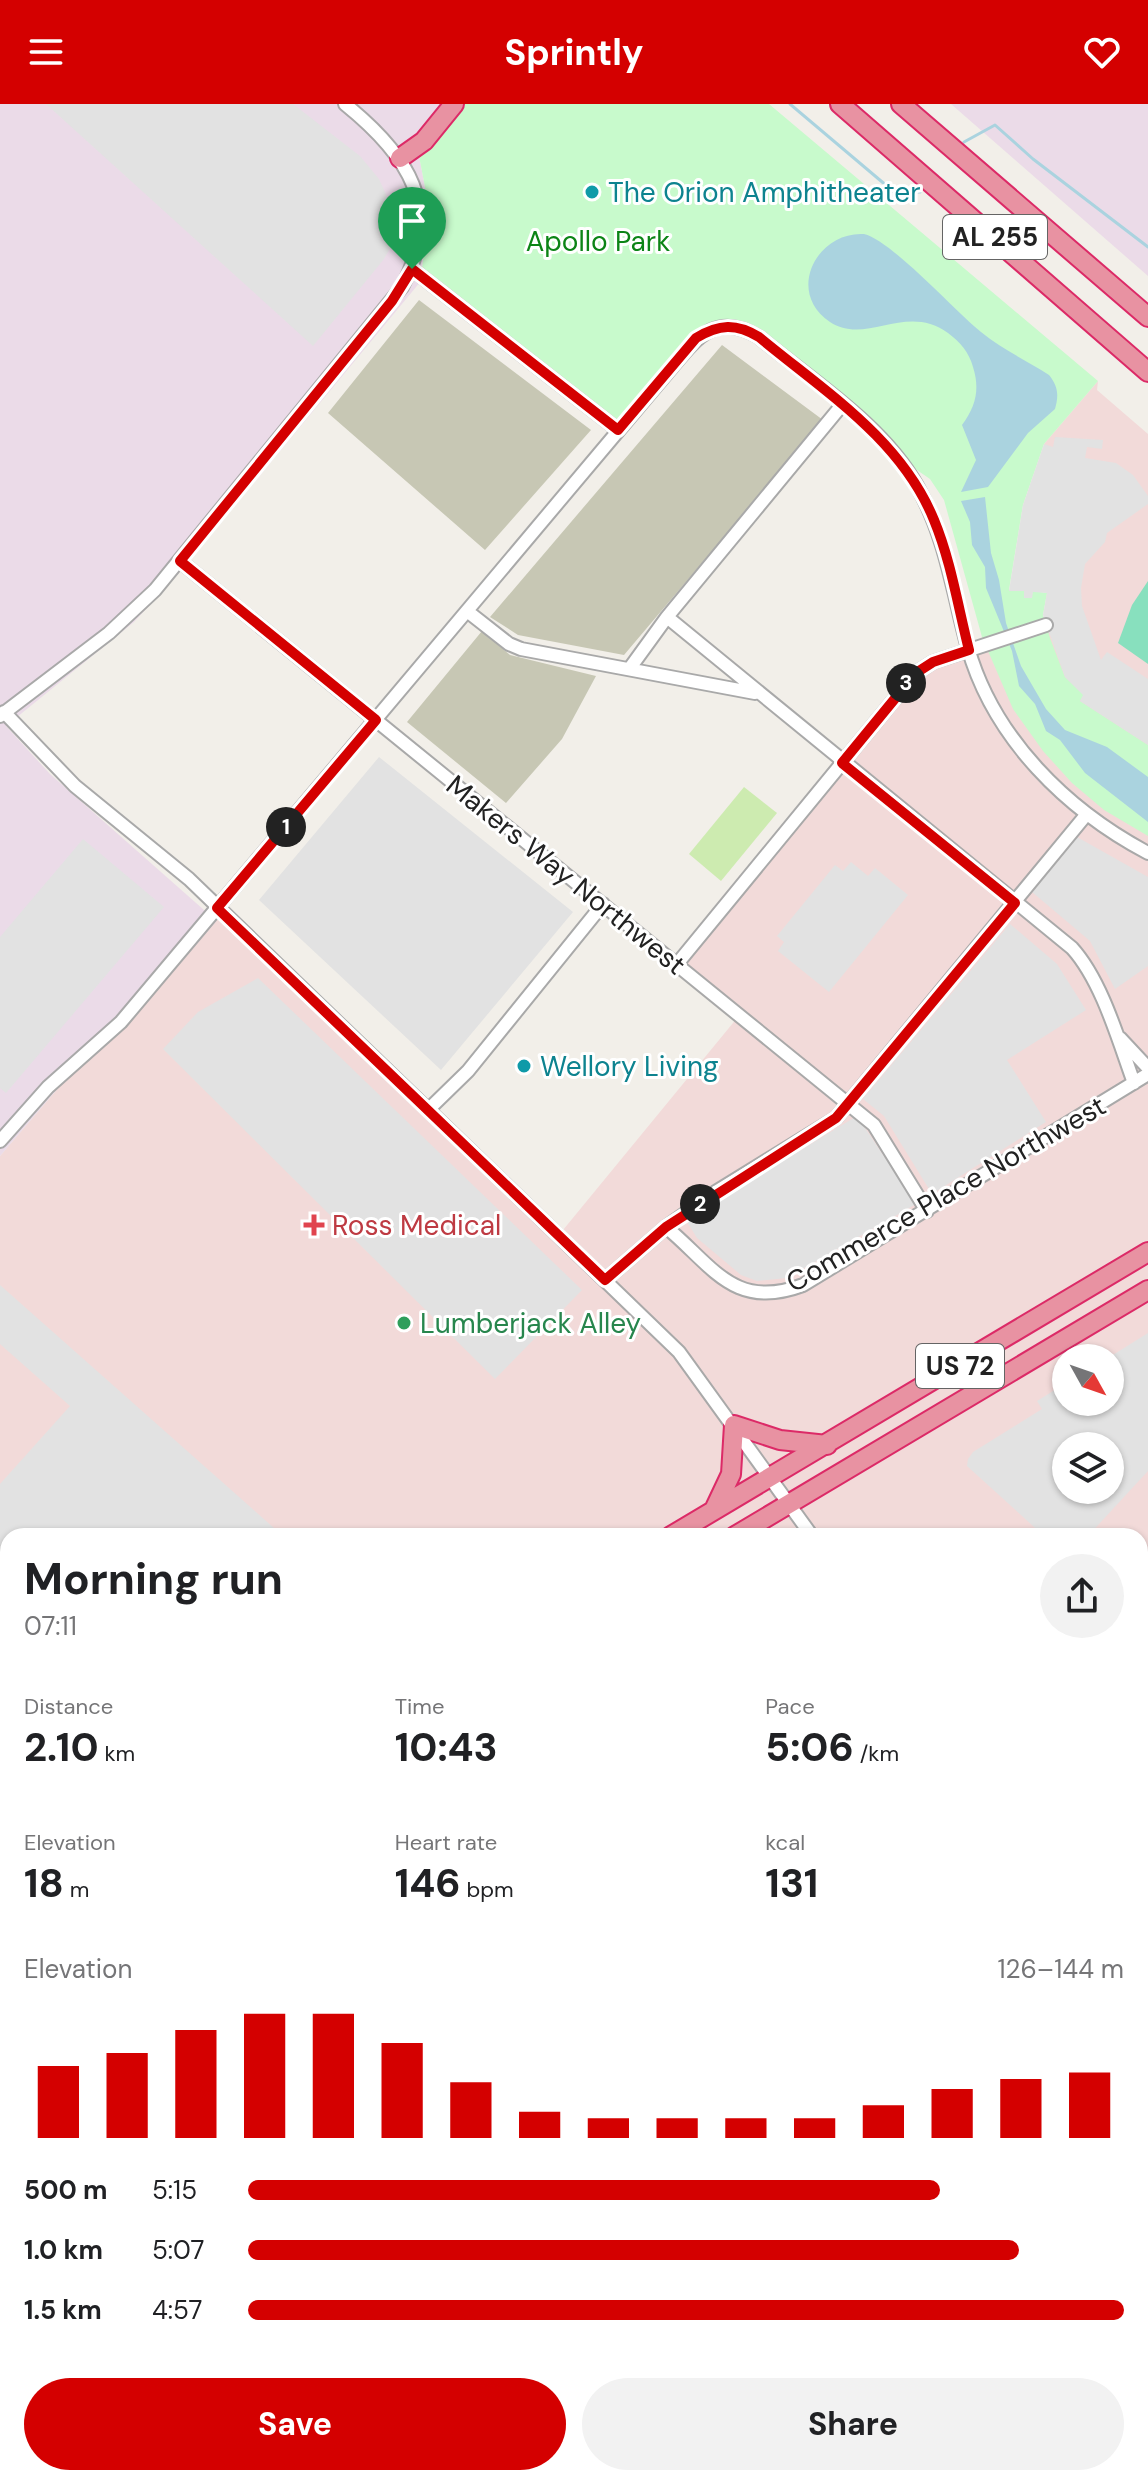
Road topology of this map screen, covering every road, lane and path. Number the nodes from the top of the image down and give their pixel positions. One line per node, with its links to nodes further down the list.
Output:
1 (345, 104): 5 (street)
2 (454, 104): 5 (highway)
3 (840, 104): 8 (highway, AL 255)
4 (901, 104): 7 (highway, AL 255)
5 (400, 158): 6 (street)
6 (412, 269): 10 (street); 11 (street)
7 (1148, 317)
8 (1148, 372)
9 (842, 405): 10 (street); 13 (street); 15 (street)
10 (618, 430): 12 (street)
11 (180, 561): 18 (street); 19 (street, Makers Way Northwest)
12 (467, 611): 16 (street); 19 (street)
13 (667, 617): 16 (street); 17 (street)
14 (1046, 625): 15 (street)
15 (969, 650): 20 (street); 21 (street)
16 (630, 668): 17 (street)
17 (758, 694): 20 (street)
18 (2, 714): 25 (street)
19 (376, 720): 24 (street, Makers Way Northwest); 25 (street)
20 (842, 763): 23 (street); 26 (street)
21 (1086, 815): 22 (street); 23 (street)
22 (1148, 853)
23 (1015, 903): 27 (street); 30 (street)
24 (603, 904): 26 (street, Makers Way Northwest); 31 (street)
25 (217, 908): 31 (street); 32 (street)
26 (677, 964): 30 (street, Makers Way Northwest)
27 (1118, 1035): 28 (street); 29 (street)
28 (1147, 1074): 29 (street, Commerce Place Northwest)
29 (1134, 1083): 33 (street, Commerce Place Northwest)
30 (849, 1105): 33 (street, Makers Way Northwest); 34 (street)
31 (429, 1109): 36 (street)
32 (0, 1141)
33 (927, 1211): 34 (street, Commerce Place Northwest)
34 (666, 1227): 36 (street)
35 (1148, 1252): 39 (highway, US 72)
36 (605, 1280): 38 (street)
37 (1148, 1290): 41 (highway, US 72)
38 (734, 1425): 39 (highway); 40 (street); 42 (highway)
39 (827, 1445): 40 (highway, US 72)
40 (771, 1478): 41 (street); 42 (highway, US 72)
41 (789, 1505): 44 (highway, US 72); 45 (street)
42 (713, 1512): 43 (highway, US 72)
43 (685, 1528)
44 (749, 1528)
45 (806, 1528)

